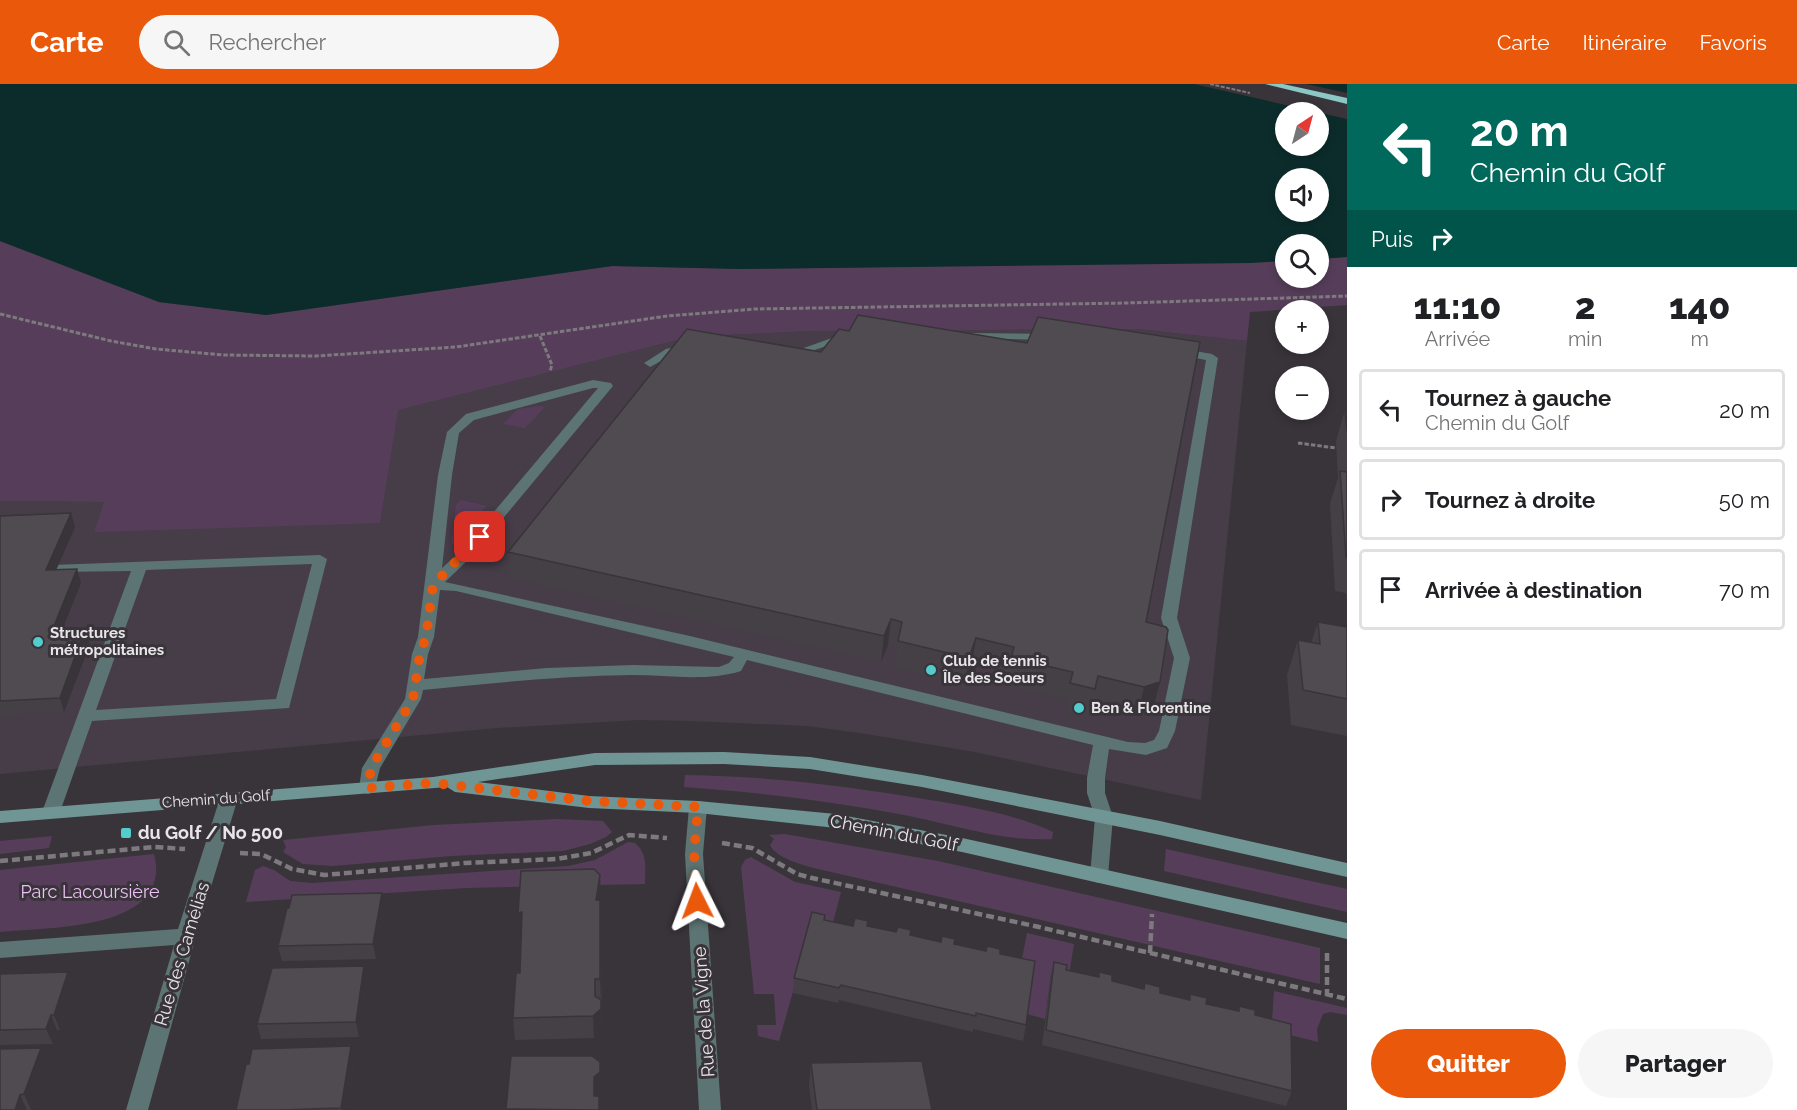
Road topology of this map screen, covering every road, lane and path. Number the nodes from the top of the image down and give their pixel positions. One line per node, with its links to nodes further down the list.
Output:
1 (1270, 84): 2 (highway)
2 (1347, 101)
3 (1347, 296): 6 (path)
4 (0, 314): 6 (path)
5 (857, 335): 11 (street)
6 (540, 336): 13 (path)
7 (957, 336): 8 (street)
8 (1065, 338)
9 (704, 348): 12 (street)
10 (1163, 349): 22 (street)
11 (775, 356)
12 (650, 363)
13 (538, 398): 18 (street); 18 (street)
14 (1298, 443): 15 (path)
15 (1336, 448)
16 (140, 566): 17 (street); 21 (street); 21 (street)
17 (57, 568)
18 (433, 585): 19 (street); 20 (street)
19 (743, 654): 20 (street); 22 (street)
20 (416, 685): 24 (street)
21 (86, 716): 27 (street)
22 (1102, 742): 29 (street)
23 (433, 783): 24 (street, Chemin du Golf); 26 (street, Chemin du Golf); 29 (street, Chemin du Golf)
24 (368, 788): 25 (street, Chemin du Golf)
25 (229, 798): 27 (street, Chemin du Golf); 39 (street, Rue des Camélias)
26 (698, 807): 36 (street, Chemin du Golf); 46 (street, Rue de la Vigne)
27 (51, 812): 28 (street, Chemin du Golf)
28 (0, 817)
29 (1104, 817): 35 (street, Chemin du Golf); 36 (street)
30 (638, 836): 33 (path)
31 (154, 847): 34 (path)
32 (752, 848): 42 (path)
33 (261, 854)
34 (0, 861)
35 (1347, 870)
36 (1099, 876): 38 (street, Chemin du Golf)
37 (1153, 907): 42 (path)
38 (1347, 931)
39 (186, 936): 40 (street); 45 (street, Rue des Camélias)
40 (0, 950)
41 (1327, 952): 43 (path)
42 (1150, 953): 43 (path)
43 (1327, 995): 44 (path)
44 (1347, 999)
45 (137, 1110)
46 (710, 1110)

